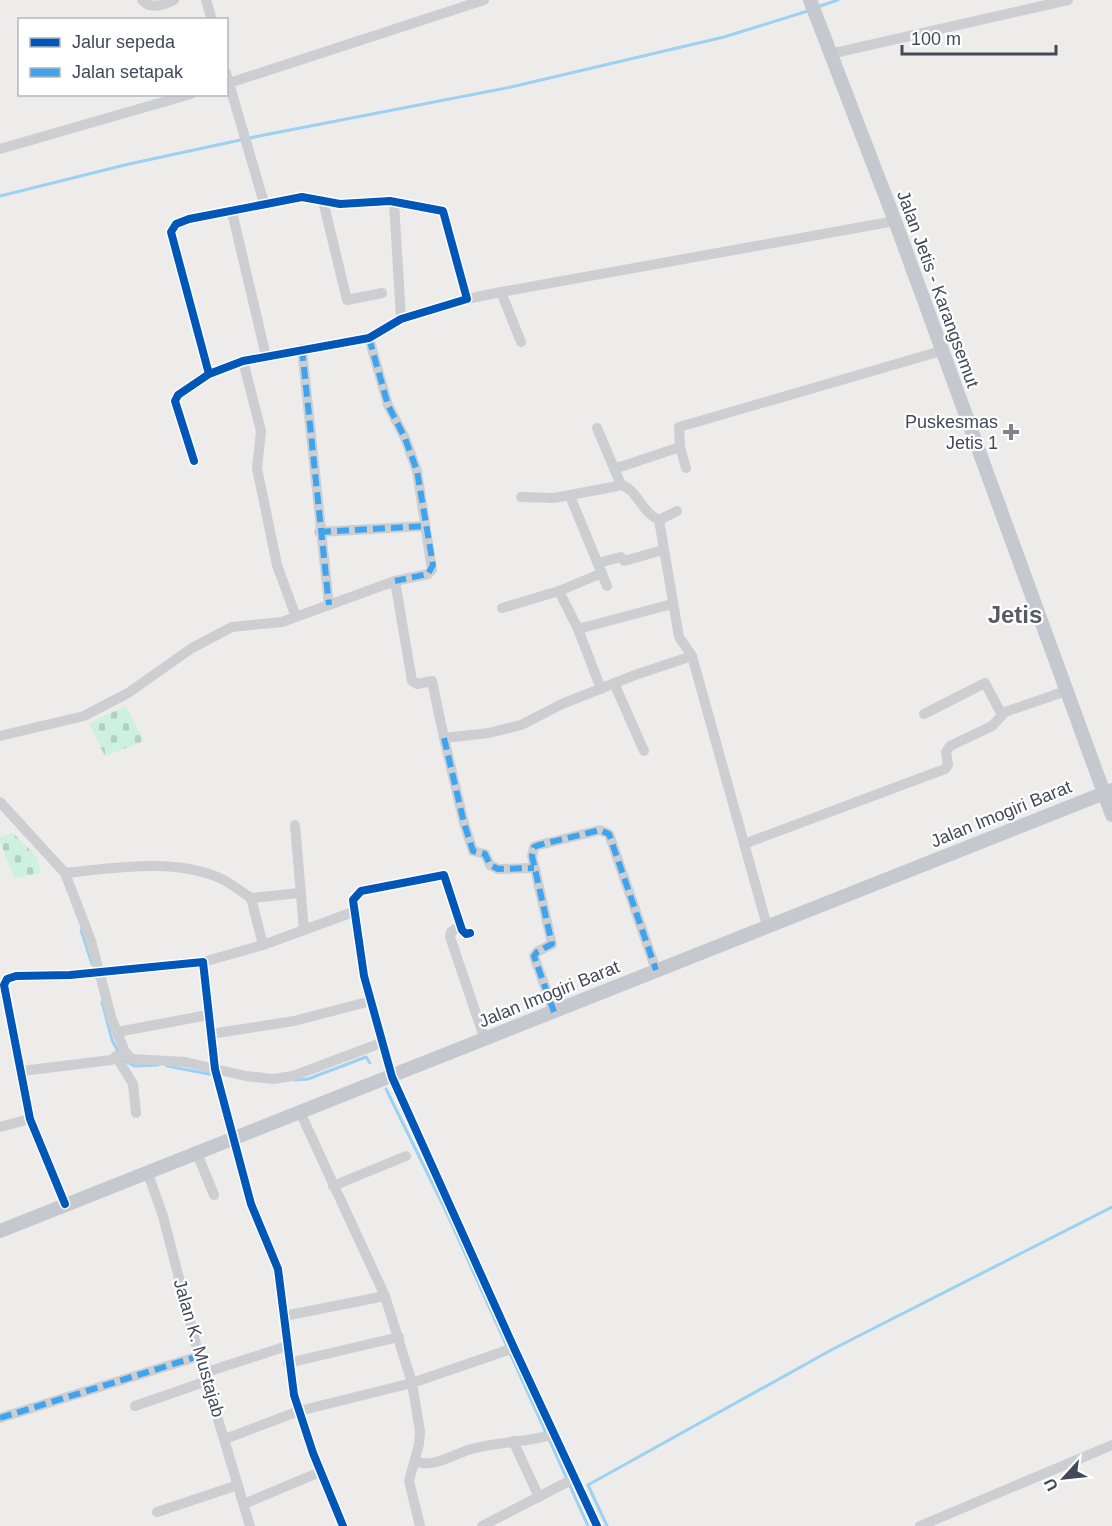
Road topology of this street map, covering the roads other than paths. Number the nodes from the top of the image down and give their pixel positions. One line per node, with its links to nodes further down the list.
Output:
1 (142, 0): 2 (street)
2 (174, 0)
3 (206, 0): 7 (street)
4 (484, 0): 9 (street)
5 (1068, 0): 8 (street)
6 (812, 6): 8 (main road, Jalan Jetis - Karangsemut)
7 (211, 18)
8 (830, 54): 16 (main road, Jalan Jetis - Karangsemut)
9 (228, 80): 14 (street)
10 (184, 96): 11 (street)
11 (0, 149)
12 (323, 201): 13 (street); 14 (street); 18 (street)
13 (394, 202): 19 (street); 20 (street)
14 (264, 203): 15 (street)
15 (232, 212): 25 (street); 27 (street)
16 (895, 221): 17 (street); 24 (main road, Jalan Jetis - Karangsemut)
17 (501, 292): 19 (street); 22 (street)
18 (382, 293)
19 (467, 299): 20 (street)
20 (401, 319): 21 (street)
21 (369, 338): 23 (street); 38 (street)
22 (521, 342)
23 (302, 349): 25 (street); 39 (street)
24 (941, 351): 29 (street); 53 (main road, Jalan Jetis - Karangsemut)
25 (266, 356): 26 (street)
26 (243, 361): 27 (street); 48 (street)
27 (209, 374): 30 (street)
28 (597, 428): 32 (street)
29 (680, 447): 31 (street); 32 (street)
30 (194, 461)
31 (686, 468)
32 (614, 470): 33 (street)
33 (620, 484): 34 (street); 37 (street)
34 (570, 496): 35 (street); 41 (street)
35 (521, 498)
36 (677, 511): 37 (street)
37 (659, 520): 40 (street)
38 (425, 526): 39 (street); 42 (street)
39 (319, 532): 46 (street)
40 (663, 550): 41 (street); 45 (street)
41 (600, 568): 43 (street); 44 (street)
42 (396, 581): 46 (street); 57 (street)
43 (607, 586)
44 (559, 591): 47 (street); 49 (street)
45 (672, 604): 49 (street); 50 (street)
46 (329, 605): 48 (street)
47 (502, 608)
48 (296, 617): 56 (street)
49 (578, 629): 52 (street)
50 (692, 656): 51 (street); 63 (street)
51 (614, 683): 52 (street); 58 (street)
52 (601, 688): 57 (street)
53 (1066, 691): 55 (street); 59 (main road, Jalan Jetis - Karangsemut)
54 (924, 714): 55 (street)
55 (1002, 715): 63 (street)
56 (0, 736)
57 (444, 738): 64 (street)
58 (644, 751)
59 (1108, 792): 61 (main road, Jalan Jetis - Karangsemut); 70 (main road, Jalan Imogiri Barat)
60 (0, 802): 65 (street)
61 (1112, 815)
62 (295, 825): 66 (street)
63 (744, 844): 70 (street)
64 (534, 868): 75 (street); 78 (street)
65 (64, 873): 67 (street); 76 (street)
66 (299, 893): 67 (street); 71 (street)
67 (251, 898): 73 (street)
68 (353, 912): 69 (street); 71 (street); 77 (street)
69 (460, 926): 72 (street); 82 (street)
70 (767, 926): 75 (main road, Jalan Imogiri Barat)
71 (304, 930): 73 (street)
72 (470, 933)
73 (263, 945): 74 (street)
74 (203, 962): 76 (street); 79 (street)
75 (656, 970): 78 (main road, Jalan Imogiri Barat)
76 (99, 971): 80 (street); 85 (street)
77 (370, 1001): 81 (street); 83 (street)
78 (554, 1012): 82 (main road, Jalan Imogiri Barat)
79 (208, 1015): 80 (street); 81 (street)
80 (117, 1032): 84 (street)
81 (211, 1034): 86 (street)
82 (485, 1040): 87 (main road, Jalan Imogiri Barat)
83 (381, 1042): 86 (street); 87 (street)
84 (121, 1055): 85 (street); 86 (street); 89 (street)
85 (22, 1071): 90 (street)
86 (216, 1074): 92 (street)
87 (392, 1077): 88 (main road, Jalan Imogiri Barat); 104 (street)
88 (300, 1112): 92 (main road, Jalan Imogiri Barat); 96 (street)
89 (136, 1113)
90 (30, 1119): 91 (street); 98 (street)
91 (0, 1127)
92 (233, 1139): 93 (main road, Jalan Imogiri Barat); 101 (street)
93 (196, 1151): 95 (main road, Jalan Imogiri Barat); 97 (street)
94 (406, 1156): 96 (street)
95 (147, 1171): 98 (main road, Jalan Imogiri Barat); 105 (street, Jalan K. Mustajab)
96 (333, 1186): 100 (street)
97 (214, 1195)
98 (65, 1204): 99 (main road, Jalan Imogiri Barat)
99 (0, 1231)
100 (385, 1296): 101 (street); 102 (street)
101 (284, 1316): 103 (street)
102 (399, 1337): 106 (street); 108 (street)
103 (287, 1346): 106 (street); 107 (street)
104 (512, 1349): 108 (street); 112 (street)
105 (199, 1356): 107 (street, Jalan K. Mustajab); 111 (street)
106 (288, 1363): 110 (street)
107 (206, 1377): 109 (street); 113 (street, Jalan K. Mustajab)
108 (412, 1383): 110 (street); 116 (street)
109 (135, 1406)
110 (299, 1411): 113 (street); 117 (street)
111 (0, 1418)
112 (549, 1436): 114 (street); 118 (street)
113 (225, 1439): 119 (street, Jalan K. Mustajab)
114 (513, 1441): 116 (street); 120 (street)
115 (1112, 1445): 128 (street)
116 (416, 1461): 125 (street)
117 (320, 1472): 121 (street); 124 (street)
118 (569, 1481): 120 (street); 127 (street)
119 (238, 1485): 121 (street, Jalan K. Mustajab); 122 (street)
120 (539, 1497): 126 (street)
121 (244, 1504): 123 (street, Jalan K. Mustajab)
122 (157, 1512)
123 (250, 1526)
124 (343, 1526)
125 (420, 1526)
126 (482, 1526)
127 (597, 1526)
128 (920, 1526)

